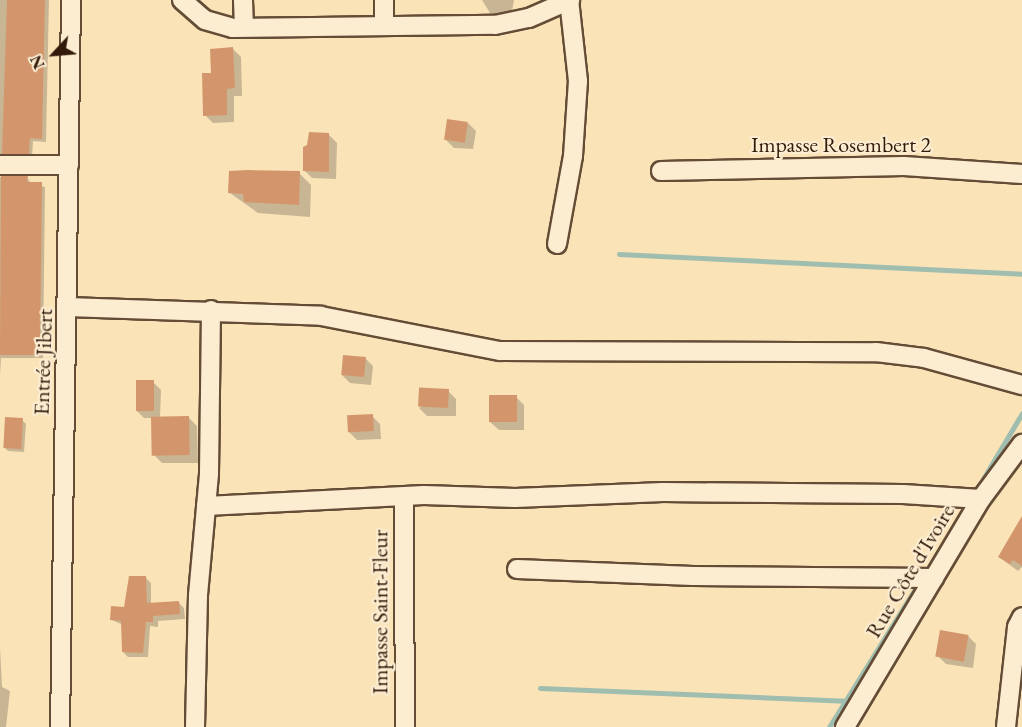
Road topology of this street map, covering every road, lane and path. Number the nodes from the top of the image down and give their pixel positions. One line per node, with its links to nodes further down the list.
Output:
1 (71, 0): 9 (street, Entrée Jibert)
2 (182, 0): 7 (street)
3 (243, 0): 7 (street)
4 (384, 0): 6 (street)
5 (569, 0): 6 (street); 12 (street)
6 (384, 24): 7 (street)
7 (244, 27)
8 (0, 165): 9 (street)
9 (69, 165): 13 (street, Entrée Jibert)
10 (661, 171): 11 (street, Impasse Rosembert 2)
11 (1022, 174)
12 (557, 244)
13 (69, 307): 14 (street); 24 (street, Entrée Jibert)
14 (211, 310): 15 (street); 19 (street)
15 (1022, 385)
16 (1022, 444): 18 (street, Rue Côte d'Ivoire)
17 (404, 497): 18 (street); 19 (street); 26 (street, Impasse Saint-Fleur)
18 (981, 499): 21 (street, Rue Côte d'Ivoire)
19 (206, 506): 25 (street)
20 (516, 569): 21 (street)
21 (934, 578): 27 (street, Rue Côte d'Ivoire)
22 (1020, 624): 23 (street)
23 (1012, 721)
24 (60, 727)
25 (195, 727)
26 (405, 727)
27 (845, 727)

